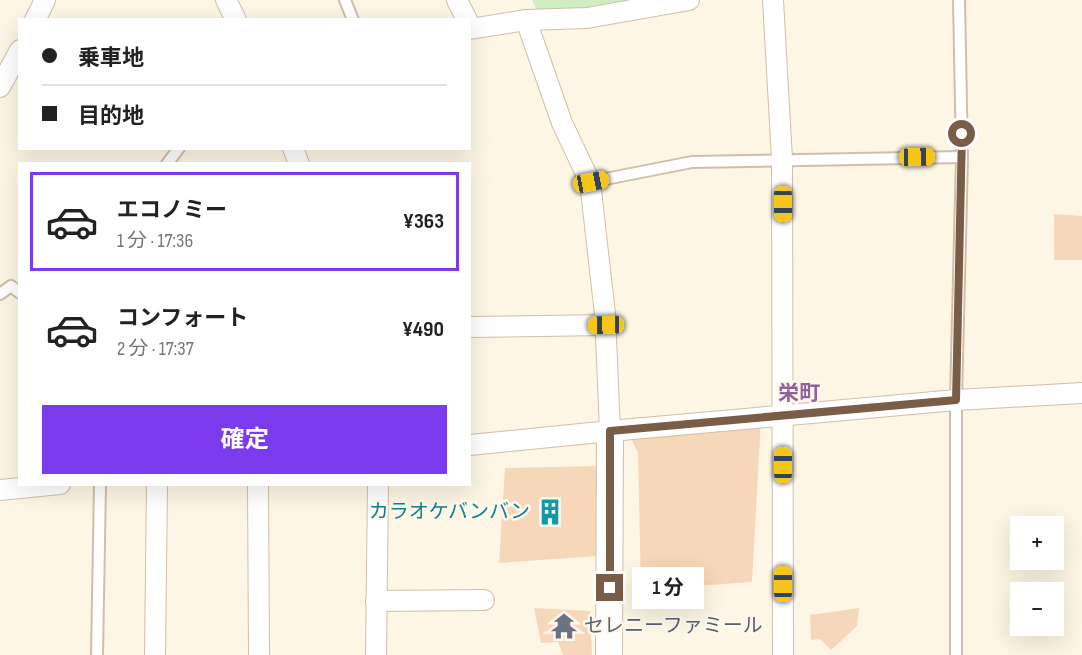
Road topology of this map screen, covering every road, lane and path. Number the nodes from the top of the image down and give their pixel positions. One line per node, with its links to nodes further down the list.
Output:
1 (45, 0): 8 (street)
2 (226, 0): 9 (street)
3 (345, 0): 10 (lane)
4 (457, 0): 11 (street)
5 (689, 0): 12 (street)
6 (773, 0): 17 (street)
7 (959, 0): 16 (lane)
8 (36, 18)
9 (235, 18)
10 (352, 18)
11 (466, 18)
12 (526, 20): 13 (street); 18 (street)
13 (471, 25)
14 (18, 54): 15 (street)
15 (0, 87)
16 (962, 157): 17 (lane); 24 (lane)
17 (782, 159): 18 (lane); 25 (street)
18 (591, 182): 21 (street)
19 (18, 291): 20 (lane)
20 (0, 294)
21 (606, 325): 22 (street); 26 (street)
22 (471, 327)
23 (1082, 393): 24 (street)
24 (956, 400): 25 (street); 42 (lane)
25 (783, 417): 26 (street); 41 (street)
26 (610, 431): 27 (street); 40 (street)
27 (471, 445)
28 (40, 486): 33 (street)
29 (100, 486): 36 (lane)
30 (157, 486): 37 (street)
31 (258, 486): 38 (street)
32 (378, 486): 35 (street)
33 (0, 490)
34 (484, 600): 35 (street)
35 (376, 601): 39 (street)
36 (98, 655)
37 (155, 655)
38 (259, 655)
39 (376, 655)
40 (609, 655)
41 (783, 655)
42 (956, 655)

